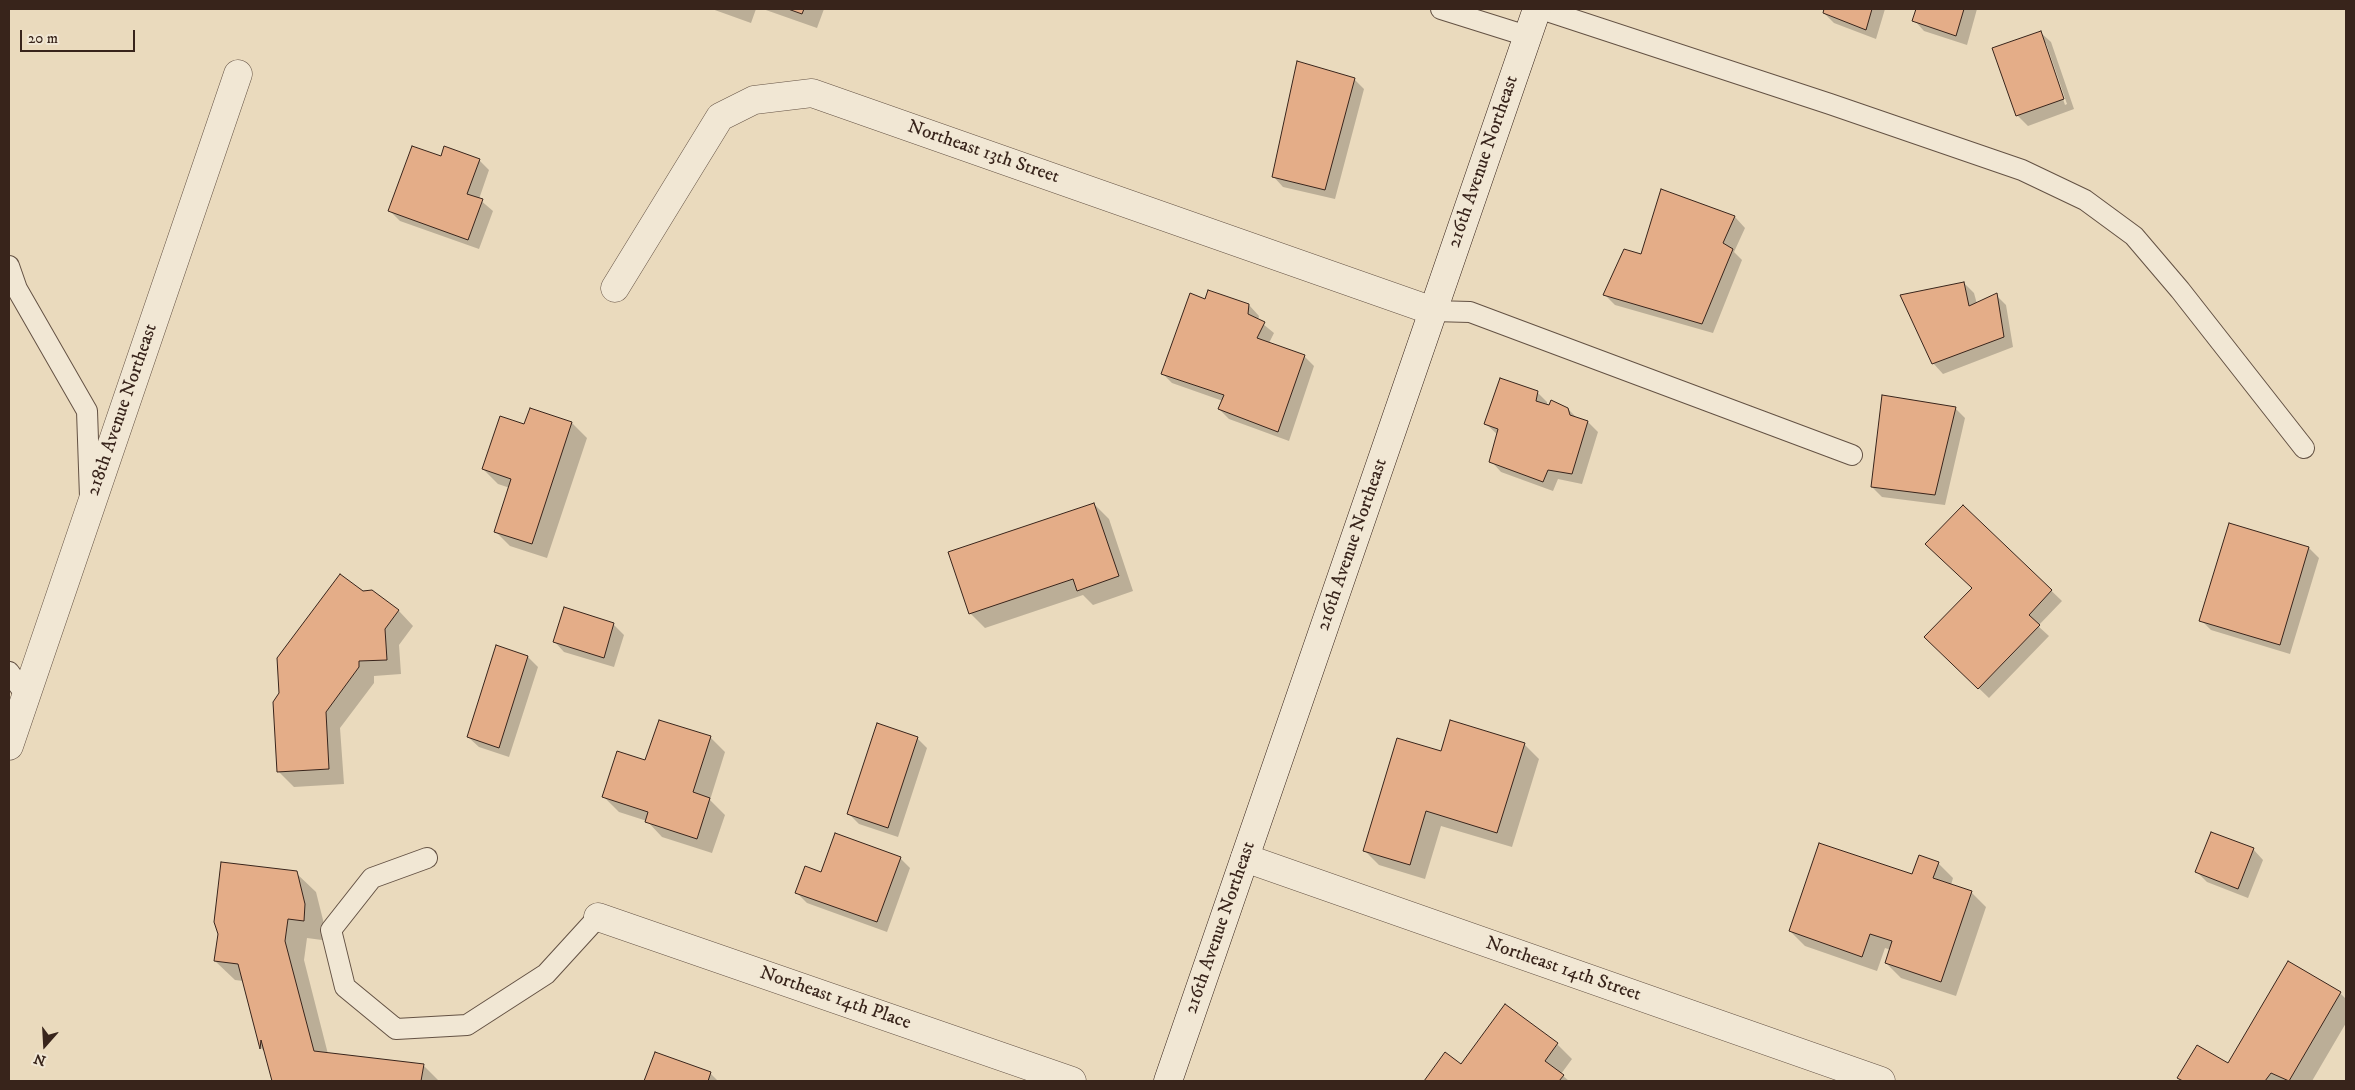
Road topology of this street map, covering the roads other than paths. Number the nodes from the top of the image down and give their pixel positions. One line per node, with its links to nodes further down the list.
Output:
1 (1441, 9): 4 (lane)
2 (1537, 9): 4 (street, 216th Avenue Northeast)
3 (1541, 9): 9 (lane)
4 (1528, 36): 8 (street, 216th Avenue Northeast)
5 (238, 74): 11 (street, 218th Avenue Northeast)
6 (9, 266): 11 (lane)
7 (615, 288): 8 (street, Northeast 13th Street)
8 (1433, 311): 10 (lane); 16 (street, 216th Avenue Northeast)
9 (2304, 448)
10 (1852, 455)
11 (90, 506): 13 (street, 218th Avenue Northeast)
12 (9, 672): 13 (lane)
13 (26, 695): 14 (street, 218th Avenue Northeast)
14 (9, 746)
15 (426, 858): 17 (lane)
16 (1245, 858): 19 (street, 216th Avenue Northeast); 20 (street, Northeast 14th Street)
17 (598, 917): 18 (street, Northeast 14th Place)
18 (1072, 1081)
19 (1168, 1081)
20 (1881, 1081)

